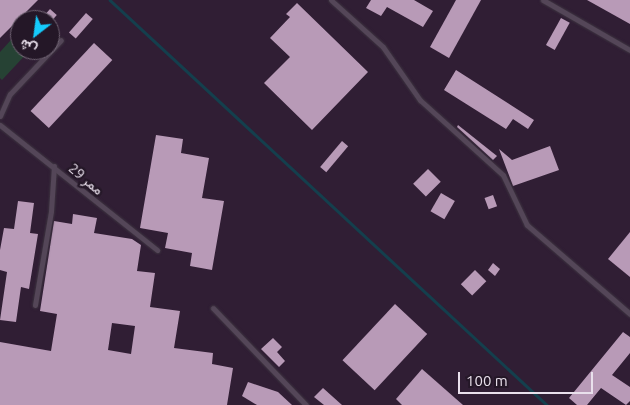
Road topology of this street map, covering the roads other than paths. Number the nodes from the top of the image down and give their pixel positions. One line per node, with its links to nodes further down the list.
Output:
1 (331, 0): 11 (lane)
2 (542, 0): 4 (lane)
3 (61, 40): 5 (lane)
4 (630, 50)
5 (0, 116)
6 (0, 125): 7 (lane, ممر 29)
7 (54, 166): 8 (lane, ممر 29); 9 (lane)
8 (157, 250)
9 (35, 305)
10 (213, 308): 12 (lane)
11 (630, 314)
12 (306, 405)

